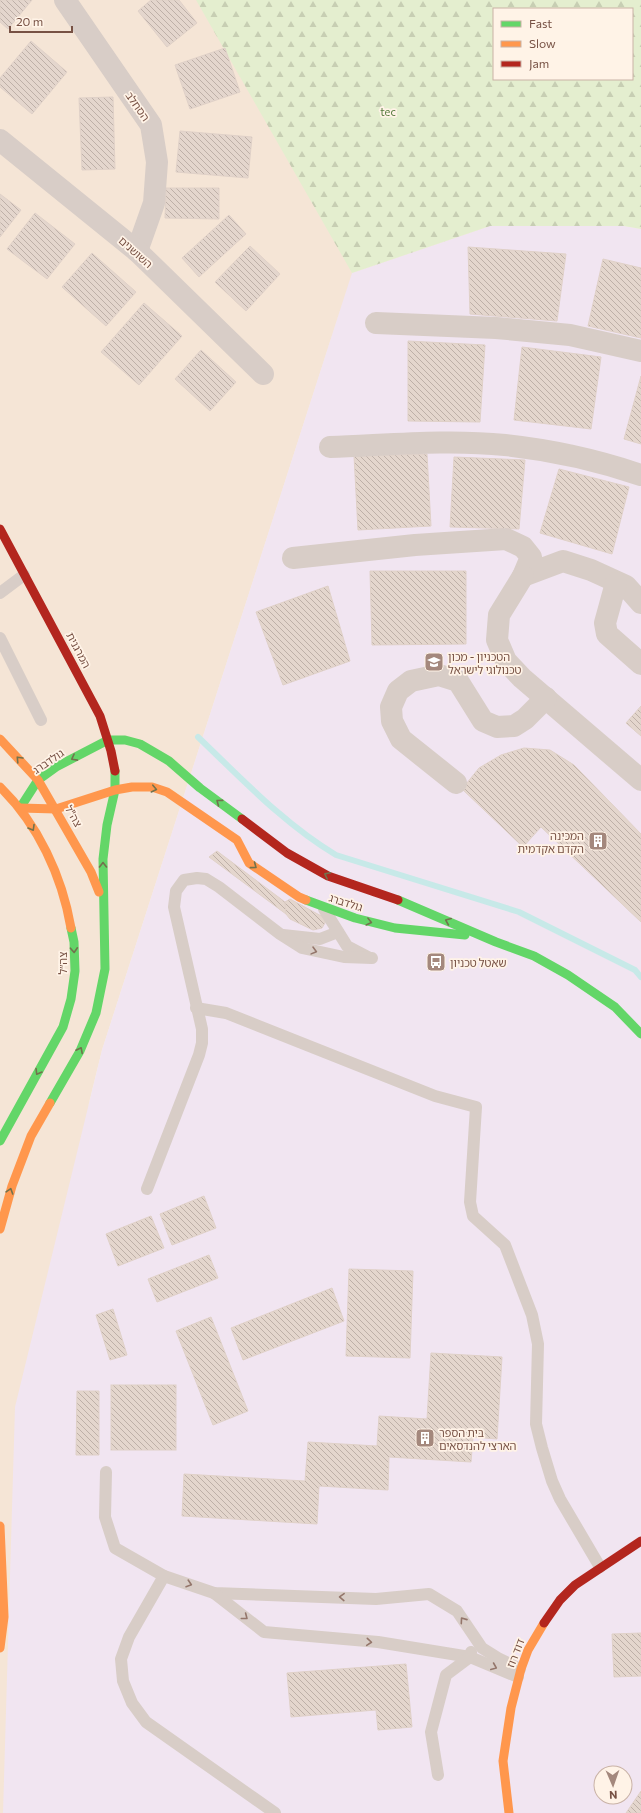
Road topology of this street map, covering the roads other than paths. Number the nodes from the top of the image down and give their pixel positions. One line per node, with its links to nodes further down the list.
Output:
1 (65, 0): 3 (street, הסחלב)
2 (0, 140): 3 (street, השושנים)
3 (137, 251): 6 (street, השושנים)
4 (376, 323): 5 (street)
5 (641, 351)
6 (263, 374)
7 (330, 447): 8 (street)
8 (641, 475)
9 (0, 529): 11 (street, המרגנית)
10 (293, 558): 12 (street)
11 (24, 575): 14 (lane); 21 (street, המרגנית)
12 (522, 576): 13 (street); 18 (street)
13 (616, 583): 15 (street); 17 (street)
14 (0, 593)
15 (641, 603)
16 (0, 638): 19 (lane)
17 (641, 664)
18 (546, 698): 23 (street); 24 (street)
19 (41, 720)
20 (0, 739): 22 (street, צה"ל, one-way to 20)
21 (108, 740): 22 (street, גולדברג, one-way to 22); 26 (street, המרגנית); 37 (street, גולדברג, one-way to 21)
22 (38, 780): 27 (street, גולדברג); 28 (street, צה"ל)
23 (641, 780)
24 (456, 783)
25 (0, 786): 27 (street, צה״ל)
26 (115, 790): 28 (street, גולדברג); 29 (street, גולדברג, one-way to 29); 32 (street, המרגנית, one-way to 26)
27 (20, 808): 28 (street, גולדברג); 40 (street, צה״ל, one-way to 40)
28 (56, 809): 32 (street, צה"ל)
29 (237, 840): 30 (street); 31 (street, גולדברג, one-way to 31)
30 (255, 851)
31 (324, 908): 34 (lane); 36 (street, גולדברג, one-way to 36)
32 (105, 918): 42 (street, one-way to 32)
33 (414, 920): 36 (street)
34 (338, 932): 35 (lane); 35 (lane, one-way to 34)
35 (280, 934): 38 (lane)
36 (451, 934): 37 (street, גולדברג)
37 (484, 937): 39 (street, גולדברג)
38 (196, 1008): 41 (lane); 46 (lane)
39 (641, 1034)
40 (0, 1141)
41 (147, 1188)
42 (0, 1229)
43 (106, 1472): 47 (lane)
44 (0, 1526): 50 (street)
45 (639, 1544): 46 (street, דוד רוז)
46 (600, 1567): 52 (street, דוד רוז)
47 (164, 1576): 48 (lane, one-way to 48); 54 (lane)
48 (214, 1593): 49 (lane, one-way to 48); 51 (lane, one-way to 51)
49 (475, 1637): 51 (lane); 52 (lane)
50 (0, 1648)
51 (470, 1657): 52 (lane, one-way to 52); 53 (lane)
52 (519, 1673): 55 (street, דוד רוז)
53 (438, 1775)
54 (275, 1813)
55 (509, 1813)

